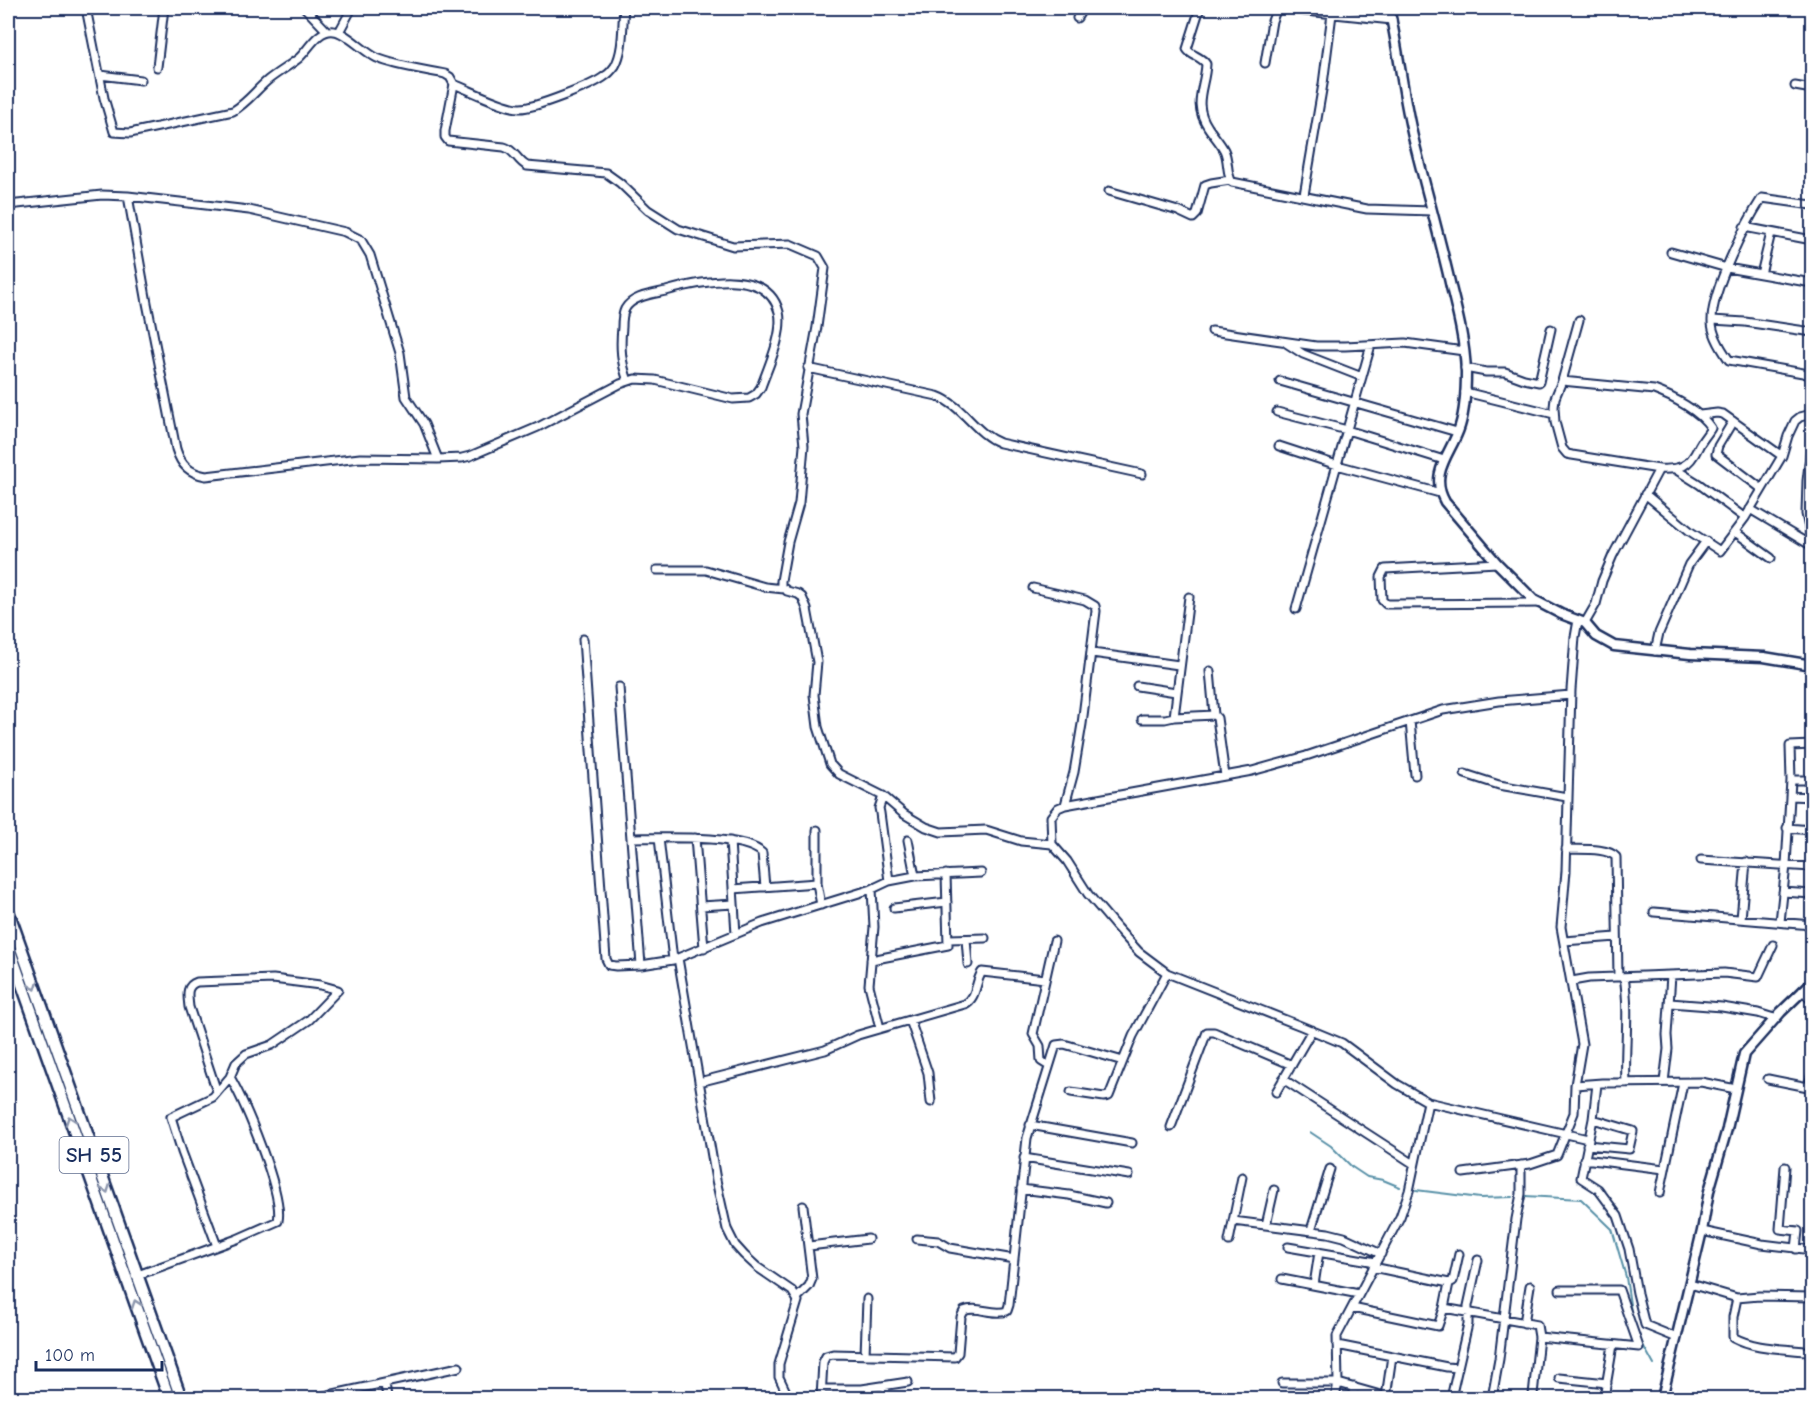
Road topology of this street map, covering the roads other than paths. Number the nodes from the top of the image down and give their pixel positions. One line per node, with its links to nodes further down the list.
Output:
1 (86, 8): 19 (street)
2 (164, 8): 18 (street)
3 (212, 8): 4 (street)
4 (224, 8)
5 (305, 8): 15 (street)
6 (351, 8): 16 (street)
7 (624, 8): 21 (street)
8 (1083, 8): 13 (street)
9 (1200, 8): 24 (street)
10 (1277, 8): 12 (street); 17 (street)
11 (1389, 8): 14 (street)
12 (1332, 14): 14 (street); 26 (street)
13 (1077, 18)
14 (1392, 20): 30 (street)
15 (327, 31): 16 (street); 19 (street)
16 (339, 32): 21 (street)
17 (1264, 63)
18 (157, 67)
19 (100, 75): 20 (street)
20 (141, 80)
21 (454, 84): 46 (street)
22 (1795, 86): 23 (street)
23 (1812, 89)
24 (1230, 180): 25 (street); 26 (street)
25 (1109, 191)
26 (1304, 195): 30 (street)
27 (128, 196): 28 (street); 66 (street); 66 (street)
28 (8, 205)
29 (1812, 205): 31 (street)
30 (1432, 211): 45 (street)
31 (1744, 227): 32 (street); 35 (street)
32 (1771, 232): 33 (street); 36 (street)
33 (1812, 240)
34 (1671, 252): 35 (street)
35 (1727, 268): 36 (street); 39 (street)
36 (1761, 274): 37 (street)
37 (1812, 283)
38 (1579, 320): 52 (street)
39 (1712, 320): 42 (street); 48 (street)
40 (1551, 329): 47 (street)
41 (1212, 331): 43 (street)
42 (1812, 332)
43 (1286, 343): 44 (street); 49 (street)
44 (1371, 345): 45 (street); 49 (street)
45 (1464, 351): 47 (street)
46 (808, 368): 71 (street); 86 (street)
47 (1465, 368): 53 (street)
48 (1812, 376)
49 (1362, 377): 54 (street)
50 (628, 381): 50 (street); 66 (street)
51 (1280, 381): 54 (street)
52 (1562, 381): 56 (street); 58 (street)
53 (1465, 392): 56 (street); 61 (street)
54 (1355, 403): 60 (street); 61 (street)
55 (1277, 412): 60 (street)
56 (1554, 414): 69 (street)
57 (1812, 414): 65 (street)
58 (1700, 415): 59 (street); 70 (street)
59 (1733, 421): 65 (street); 73 (street)
60 (1347, 430): 67 (street); 68 (street)
61 (1457, 432): 67 (street)
62 (1812, 440): 64 (street)
63 (1279, 446): 68 (street)
64 (1812, 447): 72 (street)
65 (1782, 456): 73 (street)
66 (438, 459)
67 (1444, 460): 74 (street)
68 (1337, 465): 74 (street); 89 (street)
69 (1659, 468): 70 (street); 75 (street)
70 (1675, 469): 78 (street)
71 (1142, 474)
72 (1810, 481): 77 (street)
73 (1762, 489): 76 (street)
74 (1440, 493): 83 (street)
75 (1645, 494): 80 (street); 90 (street)
76 (1750, 509): 78 (street); 81 (street)
77 (1809, 515): 81 (street)
78 (1745, 518): 79 (street)
79 (1735, 532): 80 (street); 82 (street)
80 (1706, 541): 92 (street)
81 (1812, 544)
82 (1771, 558)
83 (1497, 563): 88 (street); 88 (street)
84 (657, 570): 86 (street)
85 (1034, 588): 93 (street)
86 (786, 590): 114 (street)
87 (1189, 597): 94 (street)
88 (1540, 603): 90 (street)
89 (1296, 609)
90 (1581, 622): 92 (street); 100 (street)
91 (583, 639): 163 (street)
92 (1655, 651): 95 (street)
93 (1092, 652): 94 (street); 115 (street)
94 (1179, 665): 99 (street)
95 (1812, 665)
96 (1210, 671): 101 (street)
97 (1137, 686): 99 (street)
98 (619, 687): 119 (street)
99 (1176, 692): 102 (street)
100 (1571, 695): 104 (street); 112 (street)
101 (1214, 715): 102 (street); 108 (street)
102 (1174, 717): 103 (street)
103 (1142, 719)
104 (1410, 721): 107 (street); 108 (street)
105 (1812, 745): 109 (street)
106 (1465, 774): 112 (street)
107 (1414, 775)
108 (1225, 776): 115 (street)
109 (1791, 780): 110 (street); 111 (street)
110 (1812, 780)
111 (1790, 796): 113 (street); 116 (street)
112 (1567, 797): 125 (street)
113 (1812, 797)
114 (882, 801): 124 (street); 133 (street)
115 (1065, 805): 124 (street)
116 (1787, 828): 118 (street); 128 (street)
117 (817, 830): 134 (street)
118 (1812, 830)
119 (631, 838): 120 (street); 163 (street)
120 (659, 838): 121 (street); 160 (street)
121 (695, 838): 123 (street); 143 (street)
122 (908, 840): 132 (street)
123 (730, 841): 135 (street); 136 (street)
124 (1052, 844): 164 (street)
125 (1566, 849): 151 (street); 156 (street)
126 (1701, 860): 127 (street)
127 (1746, 862): 128 (street); 147 (street)
128 (1786, 865): 129 (street); 138 (street)
129 (1812, 867)
130 (981, 873): 131 (street)
131 (946, 874): 132 (street); 140 (street)
132 (915, 876): 133 (street)
133 (889, 881): 137 (street)
134 (817, 883): 135 (street); 142 (street)
135 (765, 886): 136 (street)
136 (733, 889): 141 (street)
137 (872, 889): 142 (street); 161 (street)
138 (1782, 892): 139 (street); 148 (street)
139 (1812, 894)
140 (947, 902): 144 (street); 153 (street)
141 (734, 904): 143 (street); 150 (street)
142 (821, 905): 150 (street)
143 (701, 906): 159 (street)
144 (894, 908)
145 (8, 911): 201 (main road, SH 55, one-way to 201)
146 (1654, 912): 147 (street)
147 (1741, 919): 148 (street)
148 (1780, 922): 149 (street)
149 (1812, 925)
150 (736, 934): 159 (street)
151 (1617, 937): 156 (street); 166 (street)
152 (985, 938): 154 (street)
153 (949, 939): 154 (street); 161 (street)
154 (966, 939): 162 (street)
155 (1054, 941): 167 (street)
156 (1564, 941): 168 (street)
157 (8, 945): 201 (main road, one-way to 157)
158 (1773, 945): 165 (street)
159 (704, 948): 160 (street)
160 (675, 959): 163 (street); 184 (street)
161 (871, 960): 175 (street)
162 (968, 964)
163 (641, 965)
164 (1167, 973): 176 (street); 177 (street)
165 (1671, 975): 166 (street); 172 (street)
166 (1621, 977): 168 (street); 186 (street)
167 (1045, 979): 174 (street); 179 (street)
168 (1572, 981): 189 (street)
169 (1812, 982): 170 (street)
170 (1803, 990): 171 (street); 173 (street)
171 (1812, 1002)
172 (1670, 1003): 173 (street); 185 (street)
173 (1774, 1018): 190 (street)
174 (910, 1020): 175 (street); 194 (street)
175 (880, 1028): 184 (street)
176 (1312, 1030): 178 (street); 195 (street)
177 (1123, 1061): 179 (street); 192 (street)
178 (1292, 1065): 182 (street); 198 (street)
179 (1049, 1066): 197 (street)
180 (1812, 1074): 183 (street)
181 (230, 1077): 191 (street); 191 (street); 225 (street)
182 (1283, 1079): 193 (street); 205 (street)
183 (1768, 1079)
184 (699, 1082): 245 (street)
185 (1664, 1082): 186 (street); 187 (street)
186 (1626, 1083): 188 (street)
187 (1683, 1083): 190 (street); 209 (street)
188 (1597, 1084): 189 (street); 196 (street)
189 (1575, 1085): 199 (street)
190 (1736, 1089): 221 (street)
191 (217, 1092): 225 (street)
192 (1071, 1092)
193 (1276, 1092)
194 (931, 1102)
195 (1428, 1102): 199 (street); 205 (street)
196 (1593, 1119): 200 (street); 200 (street)
197 (1030, 1125): 202 (street); 203 (street)
198 (1171, 1127)
199 (1566, 1134): 200 (street); 206 (street)
200 (1588, 1142): 204 (street)
201 (84, 1143): 236 (main road)
202 (1132, 1143)
203 (1024, 1158): 211 (street); 213 (street)
204 (1584, 1159): 209 (street); 254 (street)
205 (1414, 1164): 231 (street)
206 (1521, 1165): 210 (street); 251 (street)
207 (1785, 1167): 228 (street)
208 (1330, 1169): 220 (street)
209 (1664, 1169): 215 (street)
210 (1463, 1173)
211 (1129, 1175)
212 (1242, 1177): 218 (street)
213 (1021, 1189): 216 (street); 233 (street)
214 (1275, 1190): 219 (street)
215 (1660, 1193)
216 (1106, 1203)
217 (803, 1206): 226 (street)
218 (1233, 1221): 219 (street); 224 (street)
219 (1266, 1225): 220 (street)
220 (1311, 1230): 231 (street)
221 (1702, 1231): 228 (street); 239 (street)
222 (868, 1239): 226 (street)
223 (917, 1239): 233 (street)
224 (1229, 1241)
225 (217, 1246): 236 (street)
226 (809, 1246): 245 (street)
227 (1288, 1247): 230 (street)
228 (1796, 1249): 229 (street)
229 (1812, 1250)
230 (1319, 1252): 235 (street); 240 (street)
231 (1381, 1254): 235 (street)
232 (1459, 1254): 238 (street)
233 (1014, 1258): 258 (street)
234 (1478, 1260): 250 (street)
235 (1375, 1265): 238 (street); 243 (street)
236 (133, 1278): 272 (main road, one-way to 236); 273 (main road)
237 (1282, 1279): 240 (street)
238 (1449, 1283): 249 (street)
239 (1690, 1284): 246 (street); 254 (street)
240 (1314, 1285): 243 (street)
241 (1530, 1286): 252 (street)
242 (1560, 1290): 256 (street)
243 (1359, 1294): 248 (street)
244 (1812, 1297): 246 (street)
245 (797, 1298): 276 (street)
246 (1737, 1298): 257 (street)
247 (867, 1299): 258 (street)
248 (1352, 1308): 249 (street); 255 (street)
249 (1444, 1308): 250 (street)
250 (1468, 1312): 251 (street); 261 (street)
251 (1504, 1319): 252 (street); 283 (street)
252 (1524, 1323): 253 (street)
253 (1539, 1337): 256 (street); 271 (street)
254 (1677, 1338): 285 (street)
255 (1337, 1345): 259 (street); 265 (street)
256 (1613, 1345): 266 (street)
257 (1812, 1352)
258 (865, 1355): 270 (street)
259 (1392, 1356): 261 (street); 281 (street)
260 (459, 1367): 267 (street)
261 (1458, 1368): 282 (street)
262 (1559, 1378): 266 (street)
263 (908, 1382): 268 (street)
264 (1282, 1383): 265 (street)
265 (1338, 1383): 269 (street); 279 (street)
266 (1607, 1383): 284 (street)
267 (385, 1384): 274 (street); 275 (street)
268 (885, 1386): 270 (street); 278 (street)
269 (1354, 1388): 280 (street); 281 (street)
270 (822, 1389): 277 (street)
271 (1533, 1395)
272 (169, 1398)
273 (181, 1398)
274 (315, 1398)
275 (387, 1398)
276 (789, 1398)
277 (821, 1398)
278 (886, 1398)
279 (1335, 1398)
280 (1352, 1398)
281 (1390, 1398)
282 (1451, 1398)
283 (1492, 1398)
284 (1604, 1398)
285 (1662, 1398)

